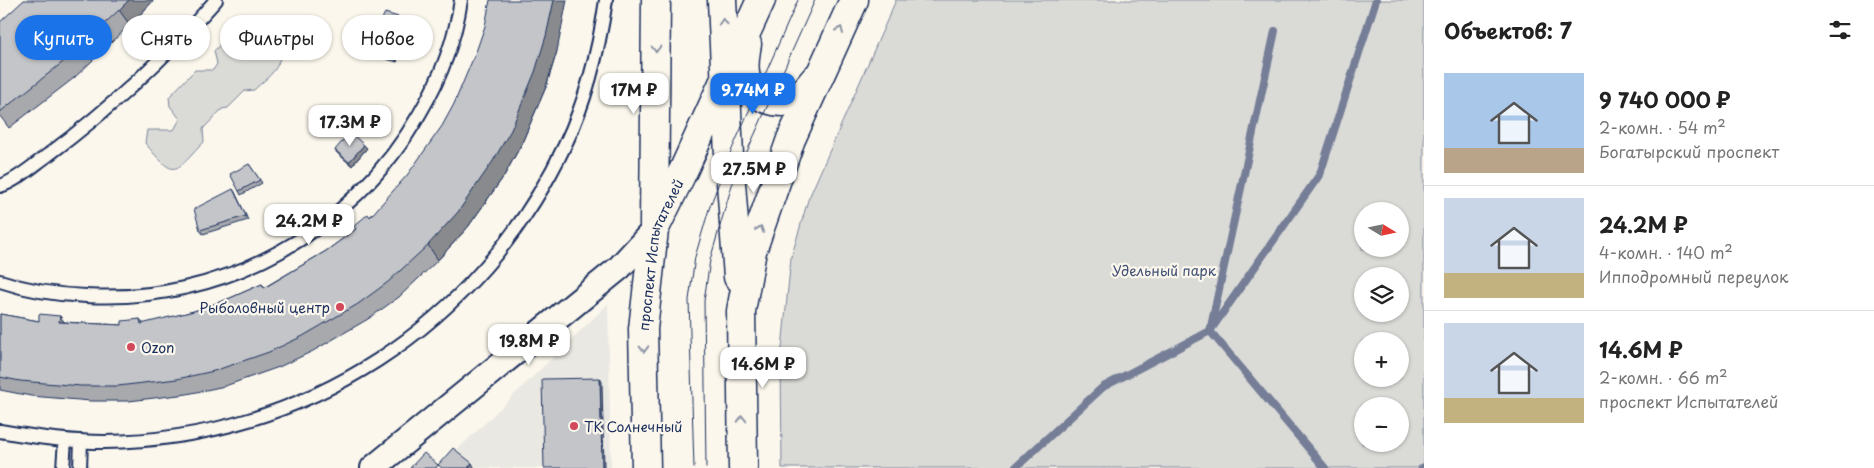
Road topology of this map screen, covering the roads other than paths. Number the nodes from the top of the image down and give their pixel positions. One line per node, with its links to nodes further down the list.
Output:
1 (216, 0): 11 (lane)
2 (462, 0): 13 (lane)
3 (606, 0): 17 (lane)
4 (656, 0): 12 (main road, one-way to 12)
5 (722, 0): 10 (main road, one-way to 5)
6 (761, 0): 8 (main road, проспект Испытателей)
7 (854, 0): 9 (main road, one-way to 7)
8 (749, 28): 9 (main road); 10 (main road, проспект Испытателей)
9 (822, 70): 14 (main road, one-way to 9)
10 (726, 79): 12 (main road, проспект Испытателей); 14 (main road)
11 (0, 186)
12 (654, 230): 20 (street); 21 (main road, проспект Испытателей, one-way to 21)
13 (0, 281)
14 (741, 310): 22 (main road, one-way to 14)
15 (0, 431): 16 (lane)
16 (65, 440): 17 (lane); 18 (lane)
17 (81, 441): 19 (lane)
18 (63, 468)
19 (80, 468)
20 (373, 468)
21 (646, 468)
22 (743, 468)

